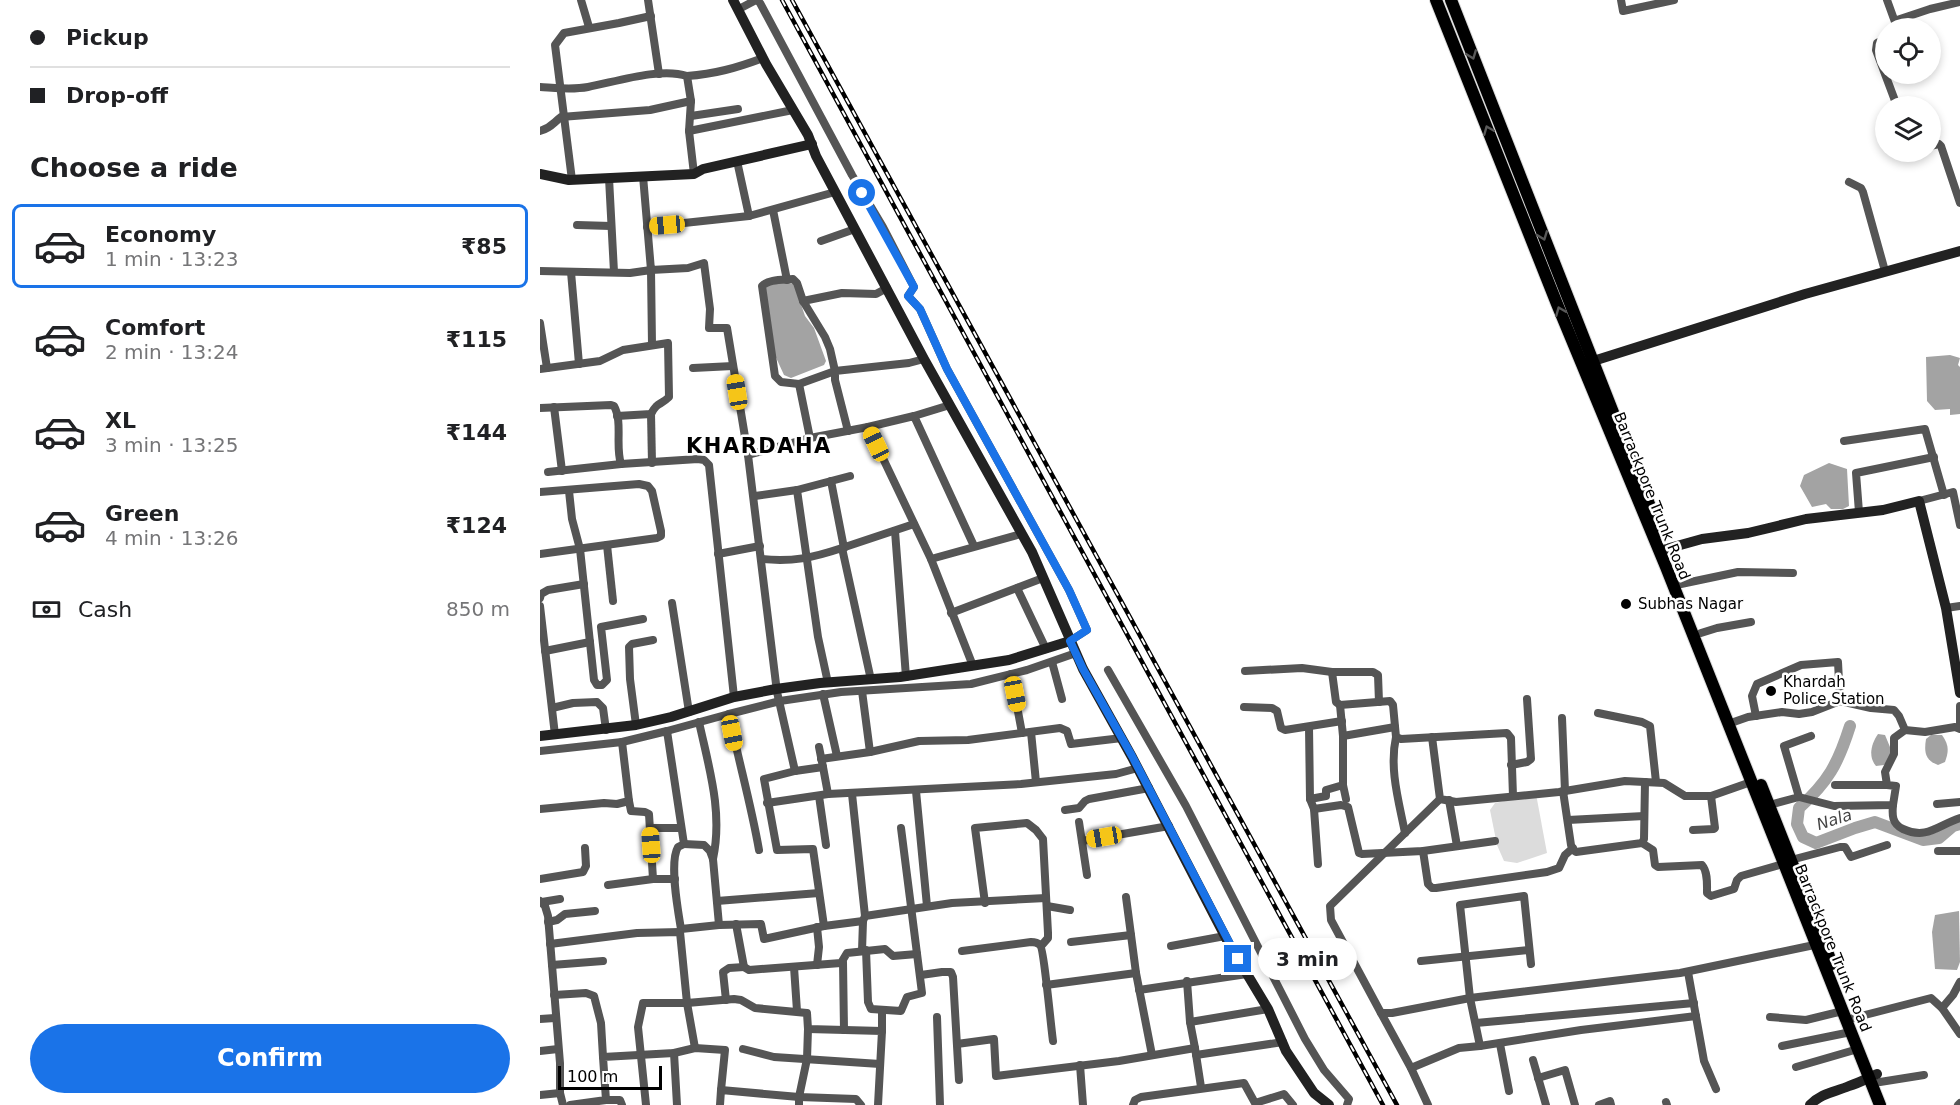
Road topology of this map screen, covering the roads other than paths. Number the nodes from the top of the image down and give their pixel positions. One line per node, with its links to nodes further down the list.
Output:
1 (581, 0): 14 (street)
2 (648, 0): 11 (street)
3 (757, 0): 9 (street); 121 (street)
4 (1436, 0): 57 (main road, Barrackpore Trunk Road, one-way to 4)
5 (1450, 0): 57 (main road, Barrackpore Trunk Road, one-way to 57)
6 (1621, 0): 7 (street)
7 (1674, 0)
8 (1887, 0): 12 (street)
9 (736, 5): 15 (street)
10 (1959, 5): 13 (street)
11 (651, 16): 14 (street); 16 (street)
12 (1893, 18)
13 (1908, 18)
14 (589, 27): 19 (street)
15 (763, 58): 17 (street); 22 (street)
16 (659, 74): 17 (street); 19 (street)
17 (687, 76): 20 (street)
18 (540, 87): 19 (street)
19 (562, 88): 24 (street)
20 (691, 101): 23 (street); 24 (street)
21 (738, 109): 23 (street)
22 (793, 110): 26 (street); 27 (street)
23 (691, 116): 26 (street)
24 (564, 117): 25 (street); 34 (street)
25 (540, 131)
26 (689, 131): 31 (street)
27 (812, 144): 29 (street); 36 (street)
28 (1941, 146): 37 (street)
29 (737, 161): 31 (street); 39 (street)
30 (540, 174): 34 (street)
31 (694, 174): 32 (street)
32 (643, 176): 33 (street); 42 (street)
33 (609, 178): 34 (street); 41 (street)
34 (572, 180)
35 (1849, 182): 50 (street)
36 (835, 192): 38 (street); 43 (street)
37 (1960, 203)
38 (773, 210): 39 (street); 51 (street)
39 (749, 216): 42 (street)
40 (577, 225): 41 (street)
41 (611, 226): 49 (street)
42 (647, 227): 46 (street)
43 (855, 230): 44 (street); 52 (street)
44 (820, 241)
45 (1960, 251): 50 (street)
46 (651, 270): 49 (street); 55 (street); 59 (street)
47 (540, 271): 48 (street)
48 (571, 272): 49 (street); 58 (street)
49 (614, 272)
50 (1885, 272): 57 (street)
51 (787, 280): 53 (street); 63 (street)
52 (887, 288): 53 (street); 56 (street)
53 (803, 301): 62 (street)
54 (540, 323): 60 (street)
55 (652, 345): 58 (street); 67 (street)
56 (924, 359): 62 (street); 64 (street)
57 (1587, 363): 99 (main road, Barrackpore Trunk Road); 157 (main road, Barrackpore Trunk Road)
58 (579, 364): 60 (street)
59 (733, 366): 61 (street); 74 (street)
60 (544, 368)
61 (693, 368)
62 (835, 371): 63 (street); 71 (street)
63 (799, 384): 72 (street)
64 (950, 405): 69 (street); 93 (street)
65 (554, 407): 66 (street); 68 (street); 78 (street)
66 (540, 408)
67 (651, 414): 68 (street); 76 (street)
68 (617, 416): 77 (street)
69 (914, 416): 70 (street); 96 (street)
70 (868, 427): 71 (street); 90 (street)
71 (848, 431): 72 (street)
72 (810, 438): 74 (street)
73 (1844, 441): 75 (street)
74 (748, 455): 86 (street)
75 (1934, 457): 87 (street); 89 (street)
76 (652, 463): 77 (street); 101 (street)
77 (621, 464): 78 (street)
78 (562, 471): 79 (street)
79 (548, 472)
80 (850, 476): 81 (street)
81 (831, 481): 82 (street); 97 (street)
82 (797, 490): 86 (street); 103 (street)
83 (568, 491): 84 (street); 94 (street); 98 (street)
84 (540, 492)
85 (1957, 492): 87 (street); 91 (street)
86 (754, 495): 95 (street)
87 (1944, 495): 88 (street)
88 (1919, 501): 89 (street); 115 (street)
89 (1859, 512): 99 (street)
90 (914, 524): 92 (street); 104 (street)
91 (1960, 525)
92 (895, 531): 97 (street); 134 (street)
93 (1021, 534): 96 (street); 106 (street)
94 (607, 545): 98 (street); 111 (street)
95 (760, 546): 101 (street); 102 (street)
96 (974, 546): 104 (street)
97 (843, 548): 103 (street); 135 (street)
98 (580, 549): 100 (street); 107 (street)
99 (1666, 549): 108 (main road, Barrackpore Trunk Road)
100 (540, 554)
101 (718, 554): 141 (street)
102 (761, 559): 103 (street); 140 (street)
103 (807, 559): 136 (street)
104 (931, 559): 116 (street)
105 (1793, 573): 108 (street)
106 (1043, 578): 109 (street); 121 (street)
107 (584, 584): 110 (street); 123 (street)
108 (1681, 585): 119 (main road, Barrackpore Trunk Road)
109 (1017, 588): 116 (street); 125 (street)
110 (540, 598)
111 (613, 601)
112 (672, 603): 150 (street)
113 (540, 606): 122 (street)
114 (1960, 606): 115 (street)
115 (1946, 608): 124 (street)
116 (951, 613): 129 (street)
117 (643, 619): 123 (street)
118 (1751, 622): 119 (street)
119 (1701, 633): 157 (main road, Barrackpore Trunk Road)
120 (652, 640): 158 (street)
121 (1070, 641): 125 (street); 127 (street)
122 (542, 642): 126 (street)
123 (590, 642): 126 (street)
124 (1956, 648): 138 (street)
125 (1046, 649): 129 (street)
126 (545, 651): 149 (street)
127 (1076, 654): 128 (street); 172 (street)
128 (1052, 662): 133 (street); 142 (street)
129 (973, 666): 134 (street)
130 (1108, 670): 357 (street)
131 (1245, 671): 132 (street)
132 (1332, 672): 145 (street); 146 (street)
133 (1011, 674): 137 (street); 165 (street)
134 (906, 676): 135 (street)
135 (871, 680): 136 (street)
136 (828, 683): 140 (street)
137 (862, 691): 139 (street); 176 (street)
138 (1960, 693)
139 (823, 694): 140 (street); 177 (street)
140 (778, 695): 141 (street); 152 (street); 181 (street)
141 (734, 697): 150 (street)
142 (1062, 699)
143 (1527, 699): 179 (street)
144 (1840, 701): 153 (street); 153 (street); 163 (street)
145 (1379, 702): 146 (street); 160 (street)
146 (1340, 705): 155 (street)
147 (1960, 706): 161 (street)
148 (1244, 707): 159 (street)
149 (552, 708): 162 (street); 166 (street)
150 (688, 712): 158 (street)
151 (1598, 712): 184 (street)
152 (729, 714): 156 (street); 229 (street)
153 (1756, 716): 157 (street)
154 (1562, 718): 191 (street)
155 (1341, 721): 159 (street); 168 (street)
156 (699, 722): 164 (street); 234 (street)
157 (1732, 723): 185 (main road, Barrackpore Trunk Road); 206 (main road, Barrackpore Trunk Road)
158 (636, 725): 162 (street)
159 (1309, 727): 198 (street)
160 (1395, 727): 168 (street); 170 (street)
161 (1960, 727): 163 (street)
162 (606, 730): 166 (street)
163 (1905, 730): 188 (street)
164 (667, 731): 173 (street); 216 (street)
165 (1026, 733): 172 (street); 176 (street); 182 (street)
166 (555, 735): 167 (street)
167 (540, 736)
168 (1343, 736): 186 (street)
169 (1811, 736): 197 (street)
170 (1396, 737): 171 (street); 219 (street)
171 (1432, 737): 179 (street); 199 (street)
172 (1122, 738): 180 (street)
173 (622, 742): 175 (street); 201 (street)
174 (819, 747): 178 (street)
175 (540, 752)
176 (870, 752): 177 (street)
177 (837, 756): 178 (street)
178 (822, 763): 181 (street); 192 (street)
179 (1511, 765): 195 (street)
180 (1138, 768): 182 (street); 189 (street)
181 (795, 771): 203 (street)
182 (1036, 782): 190 (street)
183 (1645, 782): 184 (street); 191 (street); 210 (street)
184 (1656, 782): 196 (street)
185 (1751, 782): 196 (street); 235 (main road, Barrackpore Trunk Road)
186 (1343, 785): 198 (street); 200 (street)
187 (1834, 785): 188 (street)
188 (1887, 785): 205 (street)
189 (1149, 788): 209 (street); 214 (street)
190 (916, 791): 193 (street); 249 (street)
191 (1564, 791): 195 (street); 212 (street)
192 (828, 794): 193 (street); 194 (street)
193 (852, 794): 254 (street)
194 (819, 796): 203 (street); 225 (street)
195 (1513, 796): 199 (street)
196 (1711, 796): 218 (street)
197 (1803, 798): 205 (street); 206 (street)
198 (1310, 799): 208 (street)
199 (1444, 799): 219 (street); 226 (street)
200 (1346, 800)
201 (629, 801): 207 (street); 215 (street)
202 (1960, 802): 204 (street)
203 (767, 803): 242 (street)
204 (1937, 804)
205 (1893, 805): 211 (street)
206 (1769, 806): 235 (main road, Barrackpore Trunk Road)
207 (540, 809)
208 (1314, 809): 233 (street); 236 (street)
209 (1065, 810)
210 (1644, 816): 212 (street); 222 (street)
211 (1960, 818)
212 (1568, 820): 228 (street)
213 (1079, 822): 220 (street)
214 (1169, 826): 220 (street); 260 (street)
215 (650, 828): 216 (street); 239 (street)
216 (681, 828): 223 (street)
217 (901, 828): 250 (street)
218 (1693, 830)
219 (1405, 833): 233 (street)
220 (1082, 841): 237 (street)
221 (1495, 841): 226 (street)
222 (1642, 843): 228 (street); 235 (street)
223 (684, 844): 234 (street); 240 (street)
224 (1887, 844): 235 (street)
225 (826, 845)
226 (1457, 846): 230 (street)
227 (585, 848): 238 (street)
228 (1573, 848): 230 (street)
229 (759, 850)
230 (1423, 851): 233 (street)
231 (1938, 851): 232 (street)
232 (1960, 851)
233 (1385, 854): 296 (street)
234 (713, 859): 245 (street)
235 (1787, 862): 263 (main road, Barrackpore Trunk Road)
236 (1318, 864)
237 (1087, 875)
238 (540, 879)
239 (653, 879): 240 (street); 241 (street)
240 (675, 879): 258 (street)
241 (608, 885)
242 (819, 893): 245 (street); 257 (street)
243 (1126, 897): 259 (street)
244 (560, 899): 246 (street)
245 (717, 901): 256 (street)
246 (541, 902): 253 (street)
247 (1046, 902): 248 (street); 248 (street); 252 (street); 264 (street)
248 (985, 903): 249 (street)
249 (927, 906): 250 (street)
250 (913, 909): 254 (street); 269 (street)
251 (595, 910): 253 (street)
252 (1070, 910)
253 (545, 918): 262 (street)
254 (864, 919): 257 (street); 267 (street)
255 (736, 924): 256 (street); 257 (street); 277 (street)
256 (719, 925): 258 (street)
257 (820, 927): 276 (street)
258 (681, 930): 262 (street); 290 (street)
259 (1131, 935): 261 (street); 280 (street)
260 (1225, 936): 265 (street); 281 (street)
261 (1071, 942)
262 (550, 944): 275 (street)
263 (1820, 944): 279 (street); 297 (main road, Barrackpore Trunk Road)
264 (1041, 946): 268 (street); 285 (street)
265 (1171, 946)
266 (1529, 950): 270 (street); 270 (street); 274 (street)
267 (864, 951): 269 (street); 273 (street); 295 (street)
268 (962, 951)
269 (917, 954): 282 (street)
270 (1467, 957): 272 (street); 288 (street)
271 (603, 961): 275 (street)
272 (1421, 961)
273 (843, 962): 276 (street); 306 (street)
274 (1531, 964)
275 (552, 965): 287 (street)
276 (817, 965): 278 (street)
277 (744, 967): 278 (street); 289 (street)
278 (794, 967): 294 (street)
279 (1688, 972): 288 (street); 291 (street)
280 (1136, 974): 285 (street); 286 (street)
281 (1247, 974): 284 (street); 293 (street)
282 (921, 975): 295 (street); 312 (street)
283 (1958, 980): 292 (street)
284 (1187, 981): 286 (street); 303 (street)
285 (1046, 986): 310 (street)
286 (1139, 990): 324 (street)
287 (554, 995): 301 (street); 325 (street)
288 (1470, 998): 296 (street); 304 (street)
289 (726, 1000): 290 (street); 294 (street)
290 (687, 1003): 316 (street); 323 (street)
291 (1694, 1003): 298 (street); 304 (street)
292 (1942, 1008): 297 (street); 309 (street)
293 (1268, 1009): 303 (street); 311 (street)
294 (796, 1011): 305 (street)
295 (882, 1011): 307 (street)
296 (1381, 1013): 331 (street)
297 (1848, 1015): 300 (street); 308 (main road, Barrackpore Trunk Road); 334 (main road, Barrackpore Trunk Road)
298 (1696, 1016): 313 (street); 337 (street)
299 (937, 1017): 352 (street)
300 (1770, 1017)
301 (555, 1018): 302 (street); 317 (street)
302 (540, 1019)
303 (1190, 1022): 321 (street)
304 (1476, 1023): 314 (street)
305 (808, 1029): 306 (street); 326 (street)
306 (844, 1030): 307 (street)
307 (882, 1031): 328 (street)
308 (1851, 1032): 315 (street); 319 (main road, Barrackpore Trunk Road)
309 (1960, 1034)
310 (1053, 1041)
311 (1282, 1042): 321 (street); 356 (street)
312 (957, 1044): 329 (street); 335 (street)
313 (1500, 1044): 314 (street); 339 (street)
314 (1480, 1046): 331 (street)
315 (1782, 1046)
316 (694, 1048): 322 (street); 338 (street)
317 (558, 1049): 320 (street); 340 (street)
318 (742, 1049): 326 (street)
319 (1858, 1049): 330 (street); 334 (main road, Barrackpore Trunk Road)
320 (540, 1051)
321 (1195, 1051): 324 (street); 336 (street)
322 (674, 1053): 323 (street); 348 (street)
323 (640, 1055): 325 (street); 347 (street)
324 (1152, 1055): 329 (street)
325 (603, 1058): 342 (street)
326 (807, 1059): 328 (street); 343 (street)
327 (1533, 1060): 333 (street)
328 (880, 1064): 351 (street)
329 (1080, 1065): 353 (street)
330 (1796, 1067)
331 (1411, 1068): 358 (street)
332 (1924, 1075): 334 (street)
333 (1538, 1078): 359 (street); 360 (street)
334 (1875, 1078): 363 (street); 364 (main road, Barrackpore Trunk Road); 365 (main road, Barrackpore Trunk Road)
335 (959, 1080)
336 (1201, 1087): 354 (street); 355 (street)
337 (1716, 1089)
338 (721, 1090): 343 (street); 349 (street)
339 (1509, 1090)
340 (561, 1093): 341 (street); 344 (street)
341 (540, 1095)
342 (606, 1100): 345 (street); 346 (street)
343 (799, 1101): 350 (street)
344 (563, 1105)
345 (570, 1105)
346 (622, 1105)
347 (646, 1105)
348 (677, 1105)
349 (720, 1105)
350 (860, 1105)
351 (878, 1105)
352 (940, 1105)
353 (1083, 1105)
354 (1133, 1105)
355 (1293, 1105)
356 (1329, 1105)
357 (1347, 1105)
358 (1428, 1105)
359 (1546, 1105)
360 (1575, 1105)
361 (1599, 1105): 362 (street)
362 (1611, 1105)
363 (1810, 1105)
364 (1880, 1105)
365 (1889, 1105)

